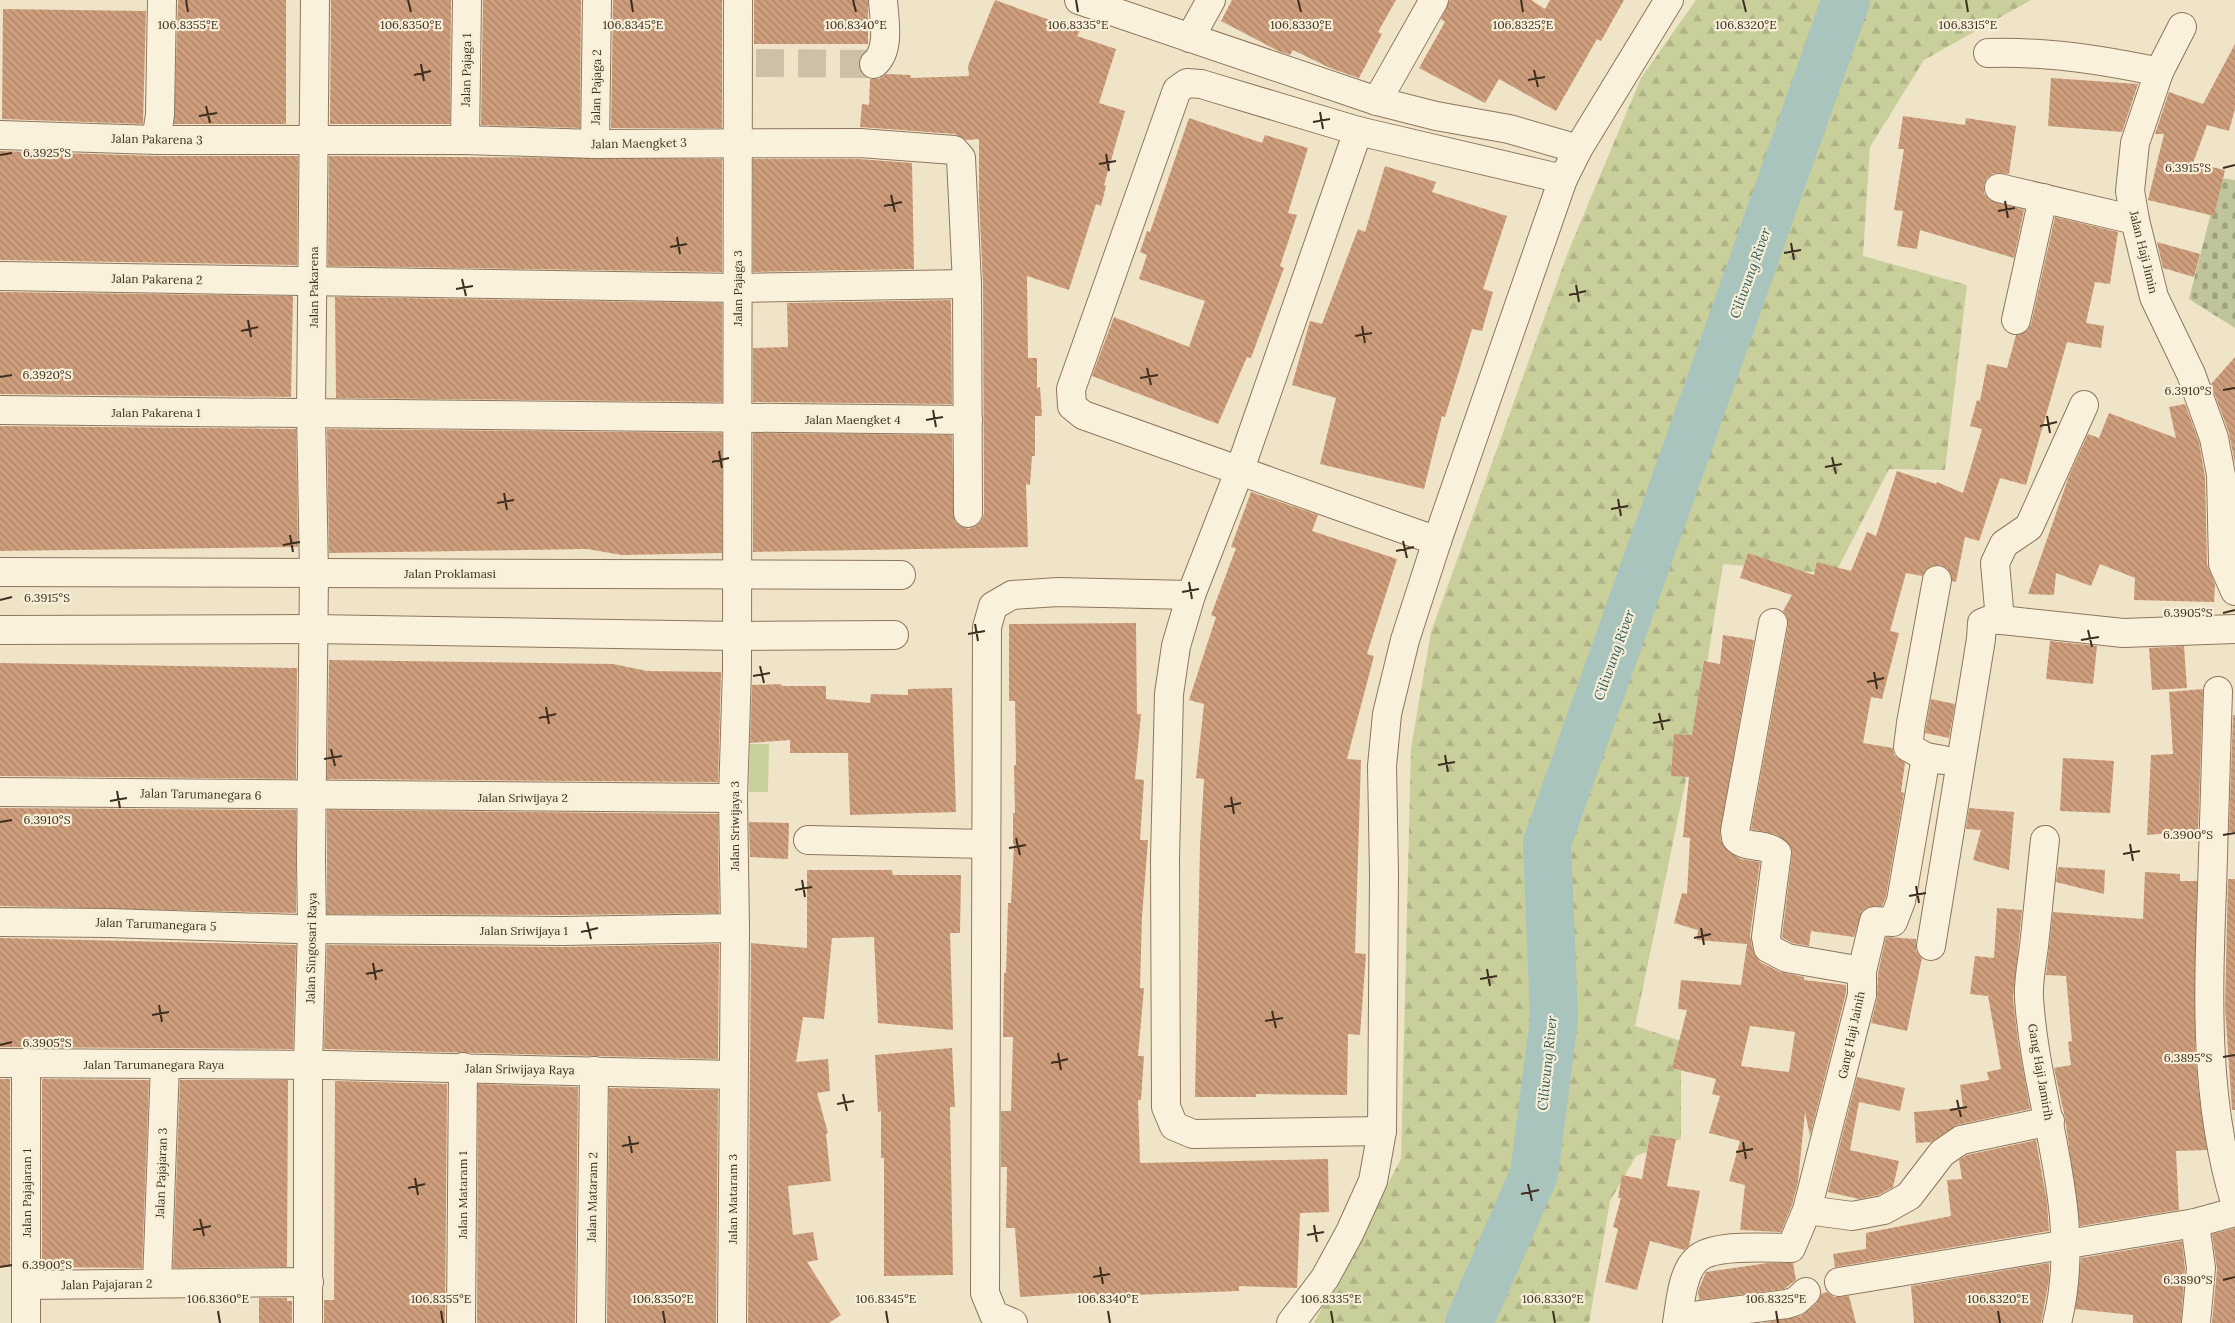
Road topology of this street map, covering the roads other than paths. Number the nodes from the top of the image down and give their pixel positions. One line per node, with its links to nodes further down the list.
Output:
1 (162, 0): 20 (street)
2 (315, 0): 19 (street, Jalan Pakarena)
3 (467, 0): 21 (street, Jalan Pajaga 1)
4 (597, 0): 23 (street, Jalan Pajaga 2)
5 (738, 0): 22 (street, Jalan Pajaga 3)
6 (883, 0): 14 (street)
7 (1079, 0): 12 (street)
8 (1211, 0): 12 (street)
9 (1434, 0): 16 (street)
10 (1669, 0): 24 (street)
11 (2182, 27): 15 (street, Jalan Haji Jimin)
12 (1190, 38): 16 (street)
13 (1988, 53): 15 (street)
14 (874, 64)
15 (2159, 72): 28 (street, Jalan Haji Jimin)
16 (1377, 101): 24 (street)
17 (1358, 131): 25 (street); 39 (street); 39 (street)
18 (0, 135): 20 (street, Jalan Pakarena 3)
19 (313, 139): 20 (street, Jalan Pakarena 3); 21 (street, Jalan Maengket 3); 30 (street, Jalan Pakarena)
20 (156, 140)
21 (465, 140): 23 (street, Jalan Maengket 3)
22 (737, 142): 23 (street, Jalan Maengket 3); 31 (street, Jalan Maengket 3); 32 (street, Jalan Pajaga 3)
23 (595, 144)
24 (1578, 150): 25 (street)
25 (1563, 179): 41 (street)
26 (1999, 188): 27 (street)
27 (2043, 198): 28 (street); 33 (street)
28 (2135, 220): 47 (street, Jalan Haji Jimin)
29 (0, 276): 30 (street, Jalan Pakarena 2)
30 (314, 281): 32 (street, Jalan Pakarena 2); 36 (street, Jalan Pakarena)
31 (967, 284): 32 (street, Jalan Pakarena 2); 38 (street)
32 (737, 288): 37 (street, Jalan Pajaga 3)
33 (2016, 320)
34 (2084, 405): 49 (street)
35 (0, 410): 36 (street, Jalan Pakarena 1)
36 (312, 413): 37 (street, Jalan Pakarena 1); 43 (street, Jalan Pakarena)
37 (737, 419): 38 (street, Jalan Maengket 4); 45 (street, Jalan Pajaga 3)
38 (968, 420): 40 (street)
39 (1239, 472): 41 (street); 48 (street)
40 (968, 513)
41 (1437, 541): 77 (street)
42 (0, 572): 43 (street, Jalan Proklamasi)
43 (314, 574): 45 (street, Jalan Proklamasi); 51 (street, Jalan Singosari Raya)
44 (901, 575): 45 (street, Jalan Proklamasi)
45 (736, 576): 55 (street, Jalan Sriwijaya 3)
46 (1937, 580): 57 (street)
47 (2235, 591)
48 (1191, 595): 64 (street); 77 (street)
49 (2000, 620): 52 (street); 58 (street)
50 (1773, 624): 69 (street)
51 (313, 629): 53 (street); 55 (street); 60 (street, Jalan Singosari Raya)
52 (2235, 629)
53 (0, 630)
54 (894, 635): 55 (street)
55 (737, 636): 61 (street, Jalan Sriwijaya 3)
56 (2218, 691): 78 (street)
57 (1926, 756): 58 (street); 69 (street, Gang Haji Jainih)
58 (1959, 764): 68 (street)
59 (0, 792): 60 (street, Jalan Tarumanegara 6)
60 (312, 795): 61 (street, Jalan Sriwijaya 2); 66 (street, Jalan Singosari Raya)
61 (733, 798): 67 (street, Jalan Sriwijaya 3)
62 (808, 840): 64 (street)
63 (2045, 840): 76 (street, Gang Haji Jamirih)
64 (986, 844): 94 (street)
65 (0, 922): 66 (street, Jalan Tarumanegara 5)
66 (312, 928): 67 (street, Jalan Sriwijaya 1); 72 (street, Jalan Singosari Raya)
67 (735, 928): 75 (street, Jalan Sriwijaya 3)
68 (1931, 946)
69 (1862, 971): 79 (street, Gang Haji Jainih)
70 (13, 1063): 71 (street, Jalan Tarumanegara Raya); 86 (street, Jalan Pajajaran 1)
71 (165, 1064): 72 (street, Jalan Tarumanegara Raya); 85 (street, Jalan Pajajaran 3)
72 (308, 1064): 73 (street, Jalan Sriwijaya Raya); 83 (street, Jalan Singosari Raya)
73 (463, 1067): 74 (street, Jalan Sriwijaya Raya); 91 (street, Jalan Mataram 1)
74 (594, 1071): 75 (street, Jalan Sriwijaya Raya); 92 (street, Jalan Mataram 2)
75 (733, 1075): 93 (street, Jalan Mataram 3)
76 (2050, 1121): 79 (street); 82 (street, Gang Haji Jamirih)
77 (1382, 1131): 95 (street)
78 (2235, 1202)
79 (1807, 1210): 88 (street, Gang Haji Jainih)
80 (2235, 1212): 81 (street)
81 (2195, 1223): 82 (street); 97 (street)
82 (2066, 1243): 84 (street); 96 (street, Gang Haji Jamirih)
83 (308, 1282): 85 (street, Jalan Pajajaran 2); 90 (street, Jalan Singosari Raya)
84 (1839, 1282)
85 (157, 1283): 86 (street, Jalan Pajajaran 2)
86 (26, 1285): 89 (street, Jalan Pajajaran 1)
87 (1806, 1292): 88 (street)
88 (1677, 1321)
89 (26, 1323)
90 (308, 1323)
91 (461, 1323)
92 (590, 1323)
93 (732, 1323)
94 (1013, 1323)
95 (1291, 1323)
96 (2057, 1323)
97 (2196, 1323)

